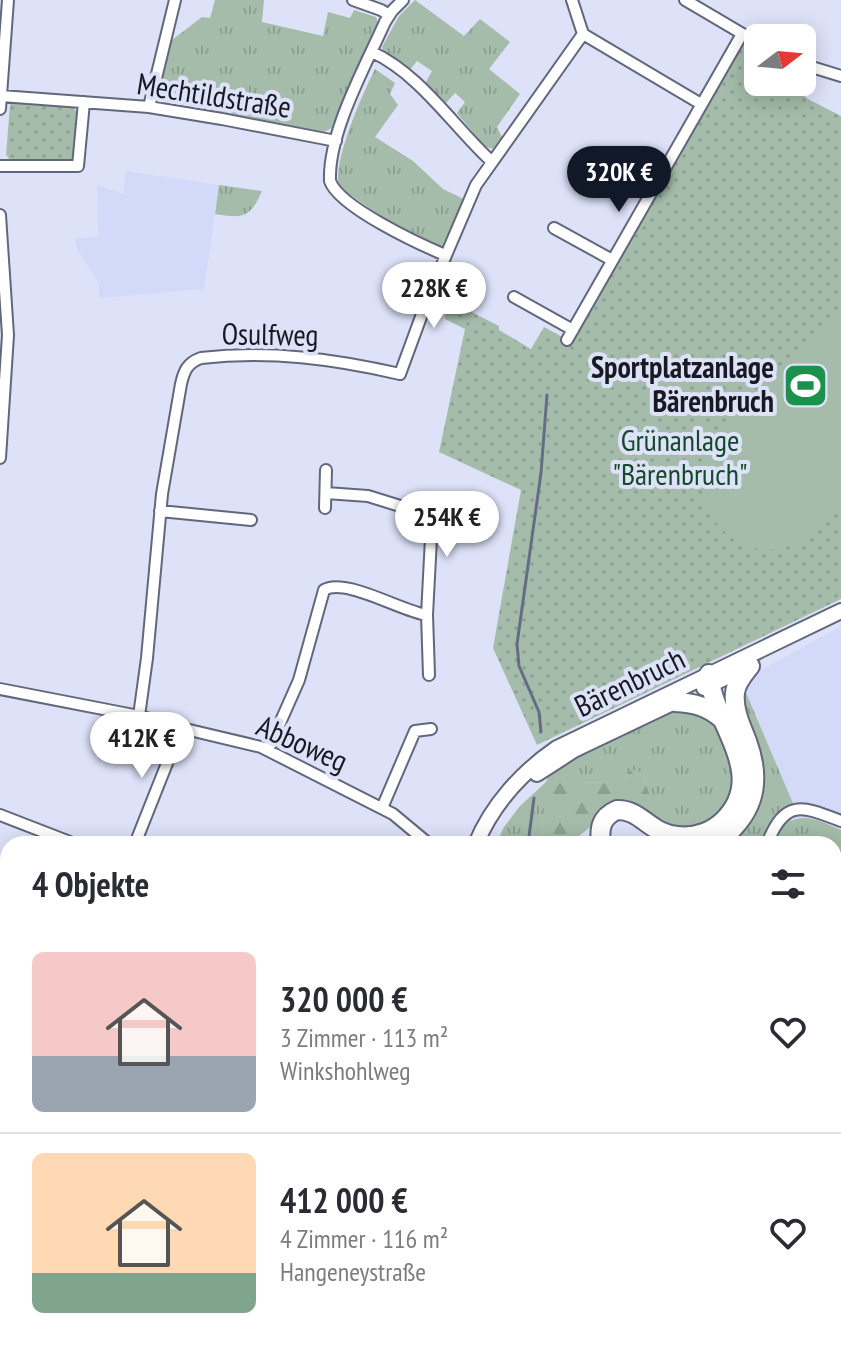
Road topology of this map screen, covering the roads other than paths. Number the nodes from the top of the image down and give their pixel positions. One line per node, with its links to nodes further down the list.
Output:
1 (8, 0): 13 (street)
2 (175, 0): 16 (street)
3 (353, 0): 7 (street)
4 (403, 0): 7 (street)
5 (572, 0): 8 (street)
6 (685, 0): 9 (street)
7 (389, 15): 10 (street)
8 (583, 34): 15 (street); 20 (street, Osulfweg)
9 (742, 34): 15 (street)
10 (372, 52): 18 (street); 20 (street)
11 (816, 68): 12 (street)
12 (841, 76)
13 (1, 96): 14 (street, Mechtildstraße); 17 (street)
14 (84, 102): 16 (street, Mechtildstraße); 21 (street)
15 (701, 104): 22 (street)
16 (149, 107): 18 (street, Mechtildstraße)
17 (0, 109)
18 (336, 141): 25 (street)
19 (593, 159): 22 (street)
20 (491, 161): 25 (street, Osulfweg)
21 (0, 166)
22 (650, 194): 26 (street)
23 (0, 215): 28 (street)
24 (554, 228): 26 (street)
25 (445, 255): 33 (street, Osulfweg)
26 (612, 260): 27 (street)
27 (514, 297)
28 (3, 375): 29 (street)
29 (0, 458)
30 (326, 470): 31 (street)
31 (326, 493): 32 (street); 36 (street)
32 (325, 508)
33 (160, 511): 34 (street); 43 (street, Osulfweg)
34 (251, 520)
35 (841, 611): 40 (main road, Bärenbruch)
36 (427, 615): 39 (street); 47 (street)
37 (841, 621): 38 (main road, Bärenbruch)
38 (750, 666): 40 (main road, Bärenbruch); 44 (highway)
39 (429, 675)
40 (712, 680): 42 (main road, Bärenbruch); 44 (highway); 54 (main road, Bärenbruch)
41 (0, 689): 43 (street, Abboweg)
42 (675, 702): 44 (highway); 55 (main road, Bärenbruch)
43 (139, 716): 45 (street, Abboweg)
44 (731, 721): 57 (highway); 59 (highway)
45 (181, 728): 47 (street, Abboweg); 52 (street)
46 (431, 729): 48 (street)
47 (268, 750): 48 (street, Abboweg)
48 (382, 808): 53 (street, Abboweg)
49 (0, 815): 51 (street)
50 (841, 821): 60 (street)
51 (54, 836)
52 (138, 836)
53 (419, 836)
54 (480, 836)
55 (488, 836)
56 (600, 836): 58 (highway)
57 (676, 836)
58 (676, 836)
59 (726, 836)
60 (770, 836)

